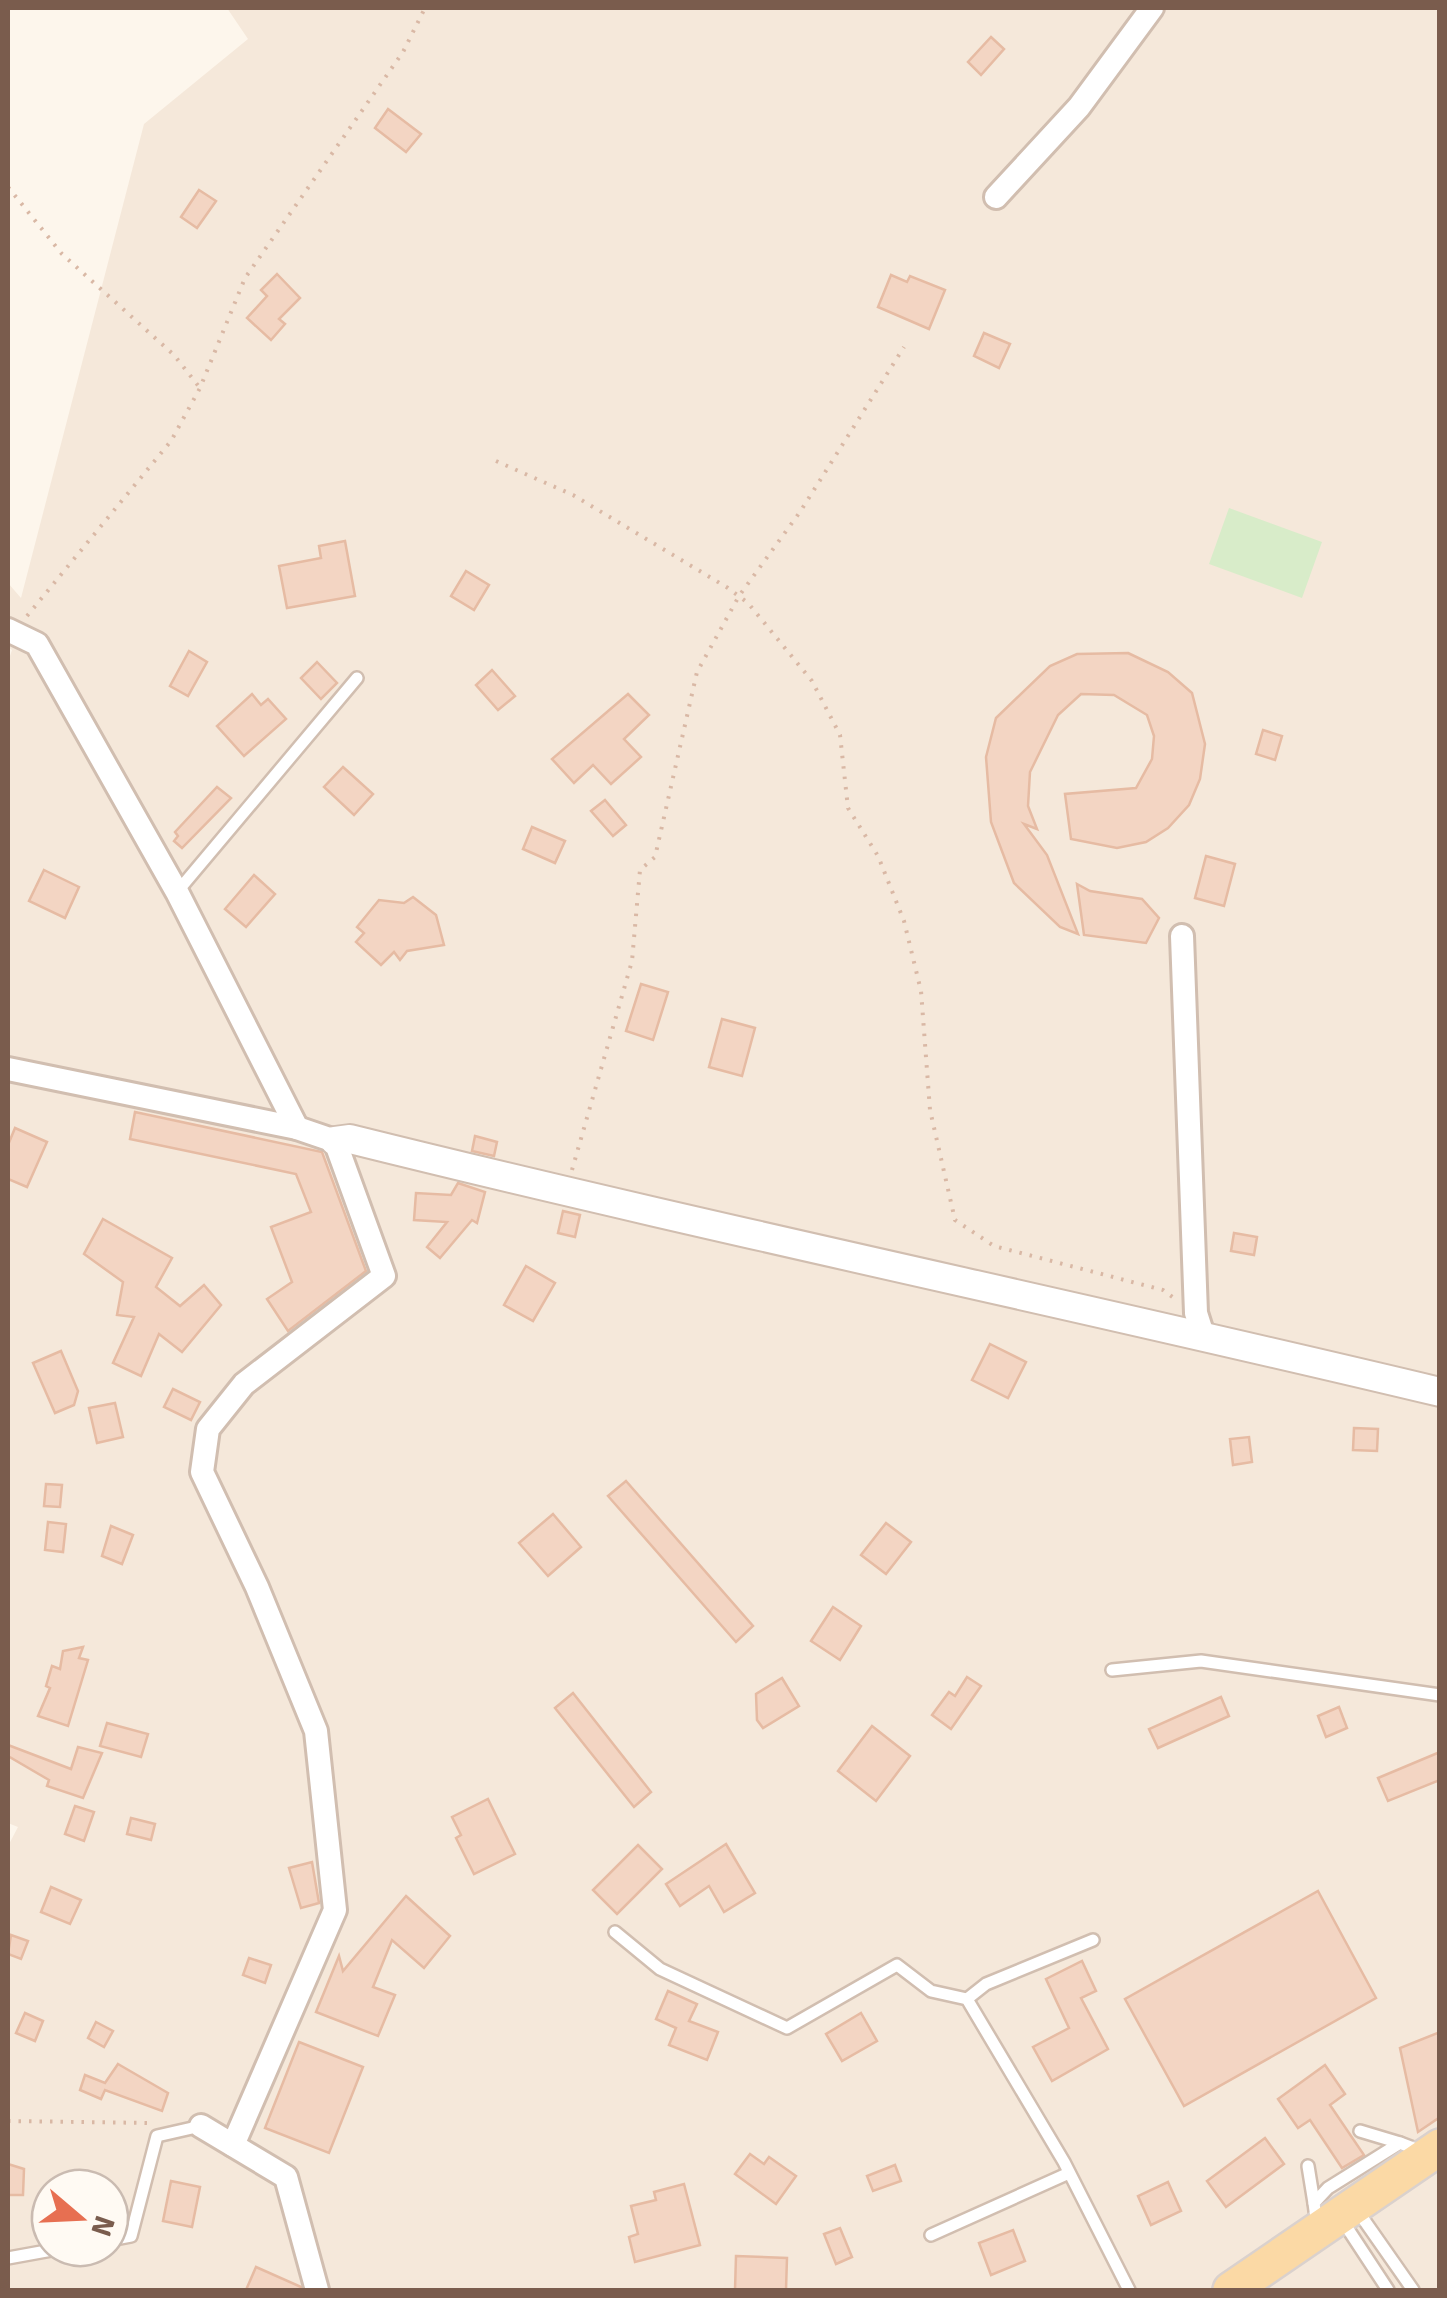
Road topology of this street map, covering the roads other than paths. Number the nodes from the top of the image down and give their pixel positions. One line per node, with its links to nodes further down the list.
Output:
1 (1152, 8): 2 (street)
2 (996, 196)
3 (8, 630): 5 (street)
4 (357, 678): 5 (lane)
5 (178, 892): 8 (street)
6 (1182, 936): 10 (street)
7 (8, 1069): 8 (street)
8 (297, 1128): 9 (street)
9 (335, 1141): 10 (street); 19 (street)
10 (1200, 1324): 11 (street)
11 (1440, 1392)
12 (1112, 1670): 13 (lane)
13 (1440, 1695)
14 (615, 1932): 16 (lane)
15 (1093, 1940): 16 (lane)
16 (967, 1999): 22 (lane)
17 (200, 2126): 19 (street); 25 (lane)
18 (1360, 2131): 20 (lane)
19 (232, 2145): 26 (street)
20 (1423, 2148): 23 (main road)
21 (1308, 2166): 23 (lane)
22 (1069, 2173): 24 (lane); 27 (lane)
23 (1332, 2214): 28 (main road); 29 (lane); 30 (lane)
24 (931, 2235)
25 (130, 2236)
26 (318, 2290)
27 (1129, 2290)
28 (1232, 2290)
29 (1388, 2290)
30 (1413, 2290)

